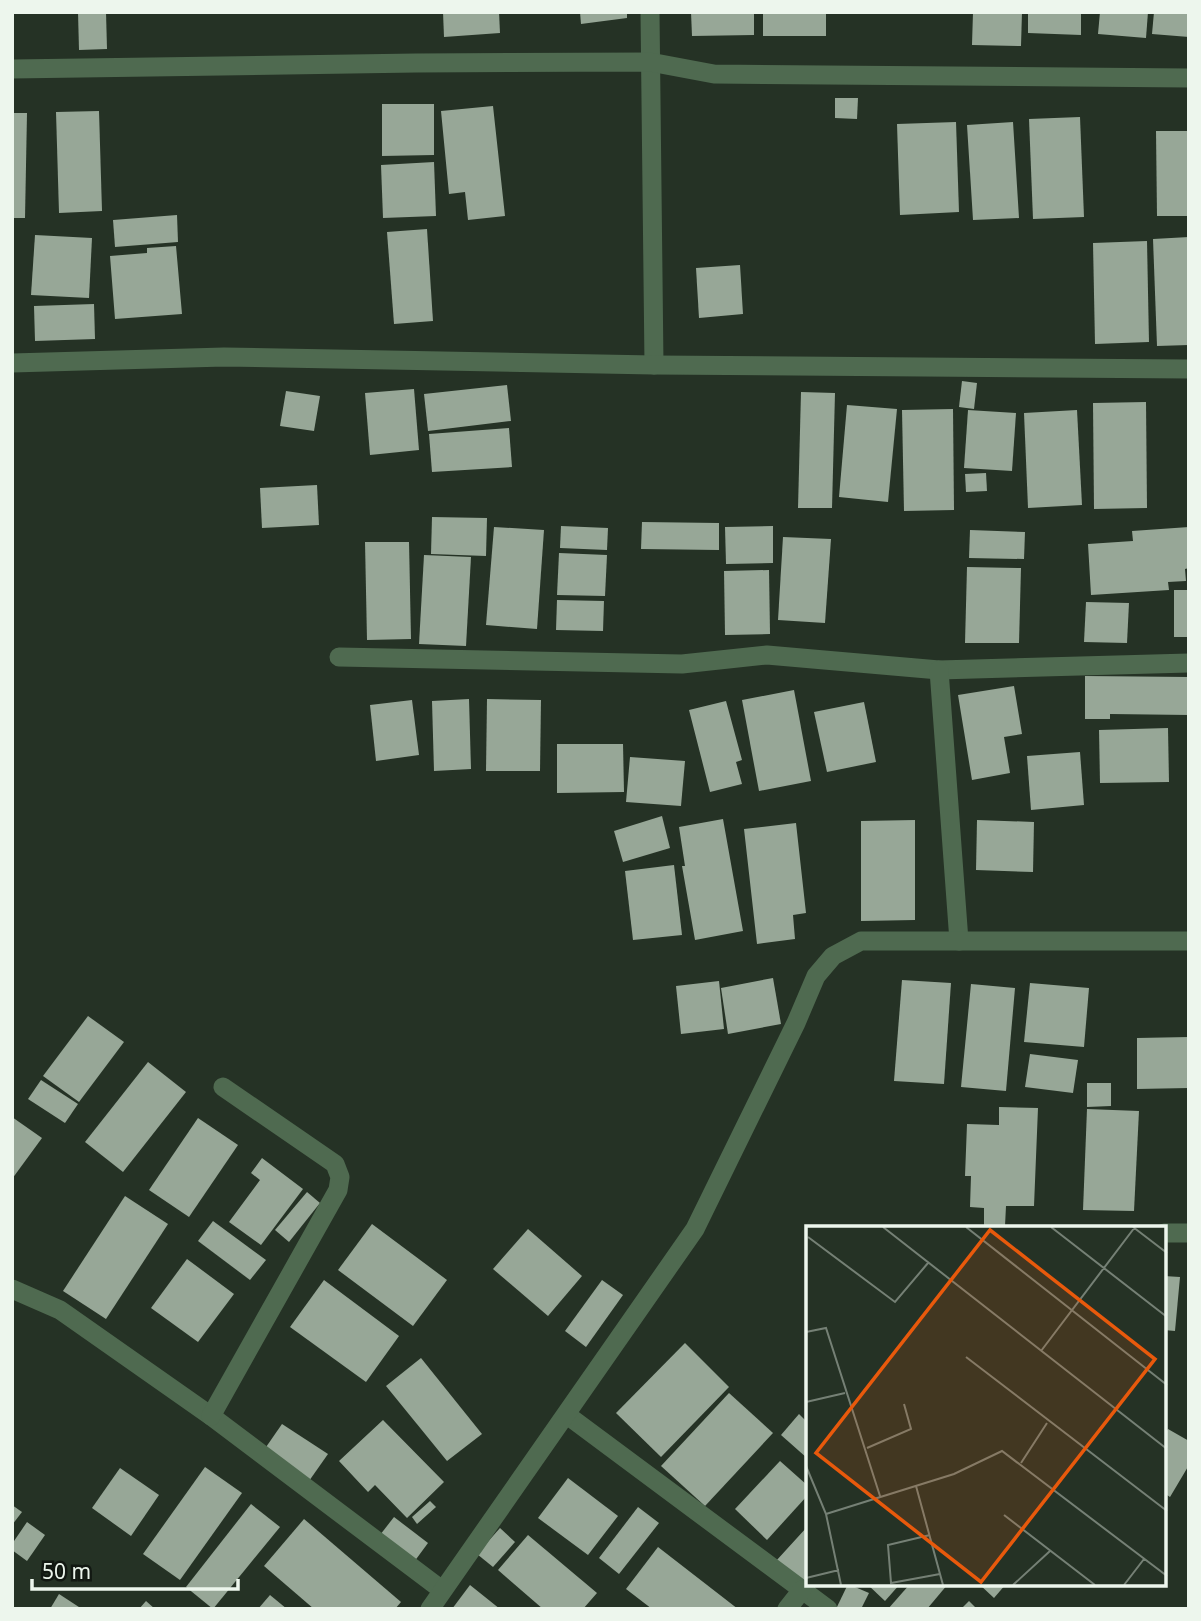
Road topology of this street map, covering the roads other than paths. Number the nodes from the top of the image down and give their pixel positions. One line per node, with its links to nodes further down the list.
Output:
1 (650, 12): 2 (street)
2 (650, 62): 3 (street); 4 (street); 6 (street)
3 (12, 69)
4 (1189, 78)
5 (12, 363): 6 (street)
6 (654, 365): 7 (street)
7 (1189, 369)
8 (339, 657): 10 (street)
9 (1189, 663): 10 (street)
10 (939, 670): 11 (street)
11 (959, 941): 12 (street); 17 (street)
12 (1189, 941)
13 (223, 1087): 18 (street)
14 (1166, 1233): 15 (street)
15 (1189, 1233)
16 (12, 1289): 18 (street)
17 (567, 1415): 19 (street); 20 (street)
18 (211, 1416): 19 (street)
19 (442, 1590): 21 (street)
20 (802, 1590): 22 (street); 23 (street)
21 (430, 1609)
22 (787, 1609)
23 (828, 1609)

